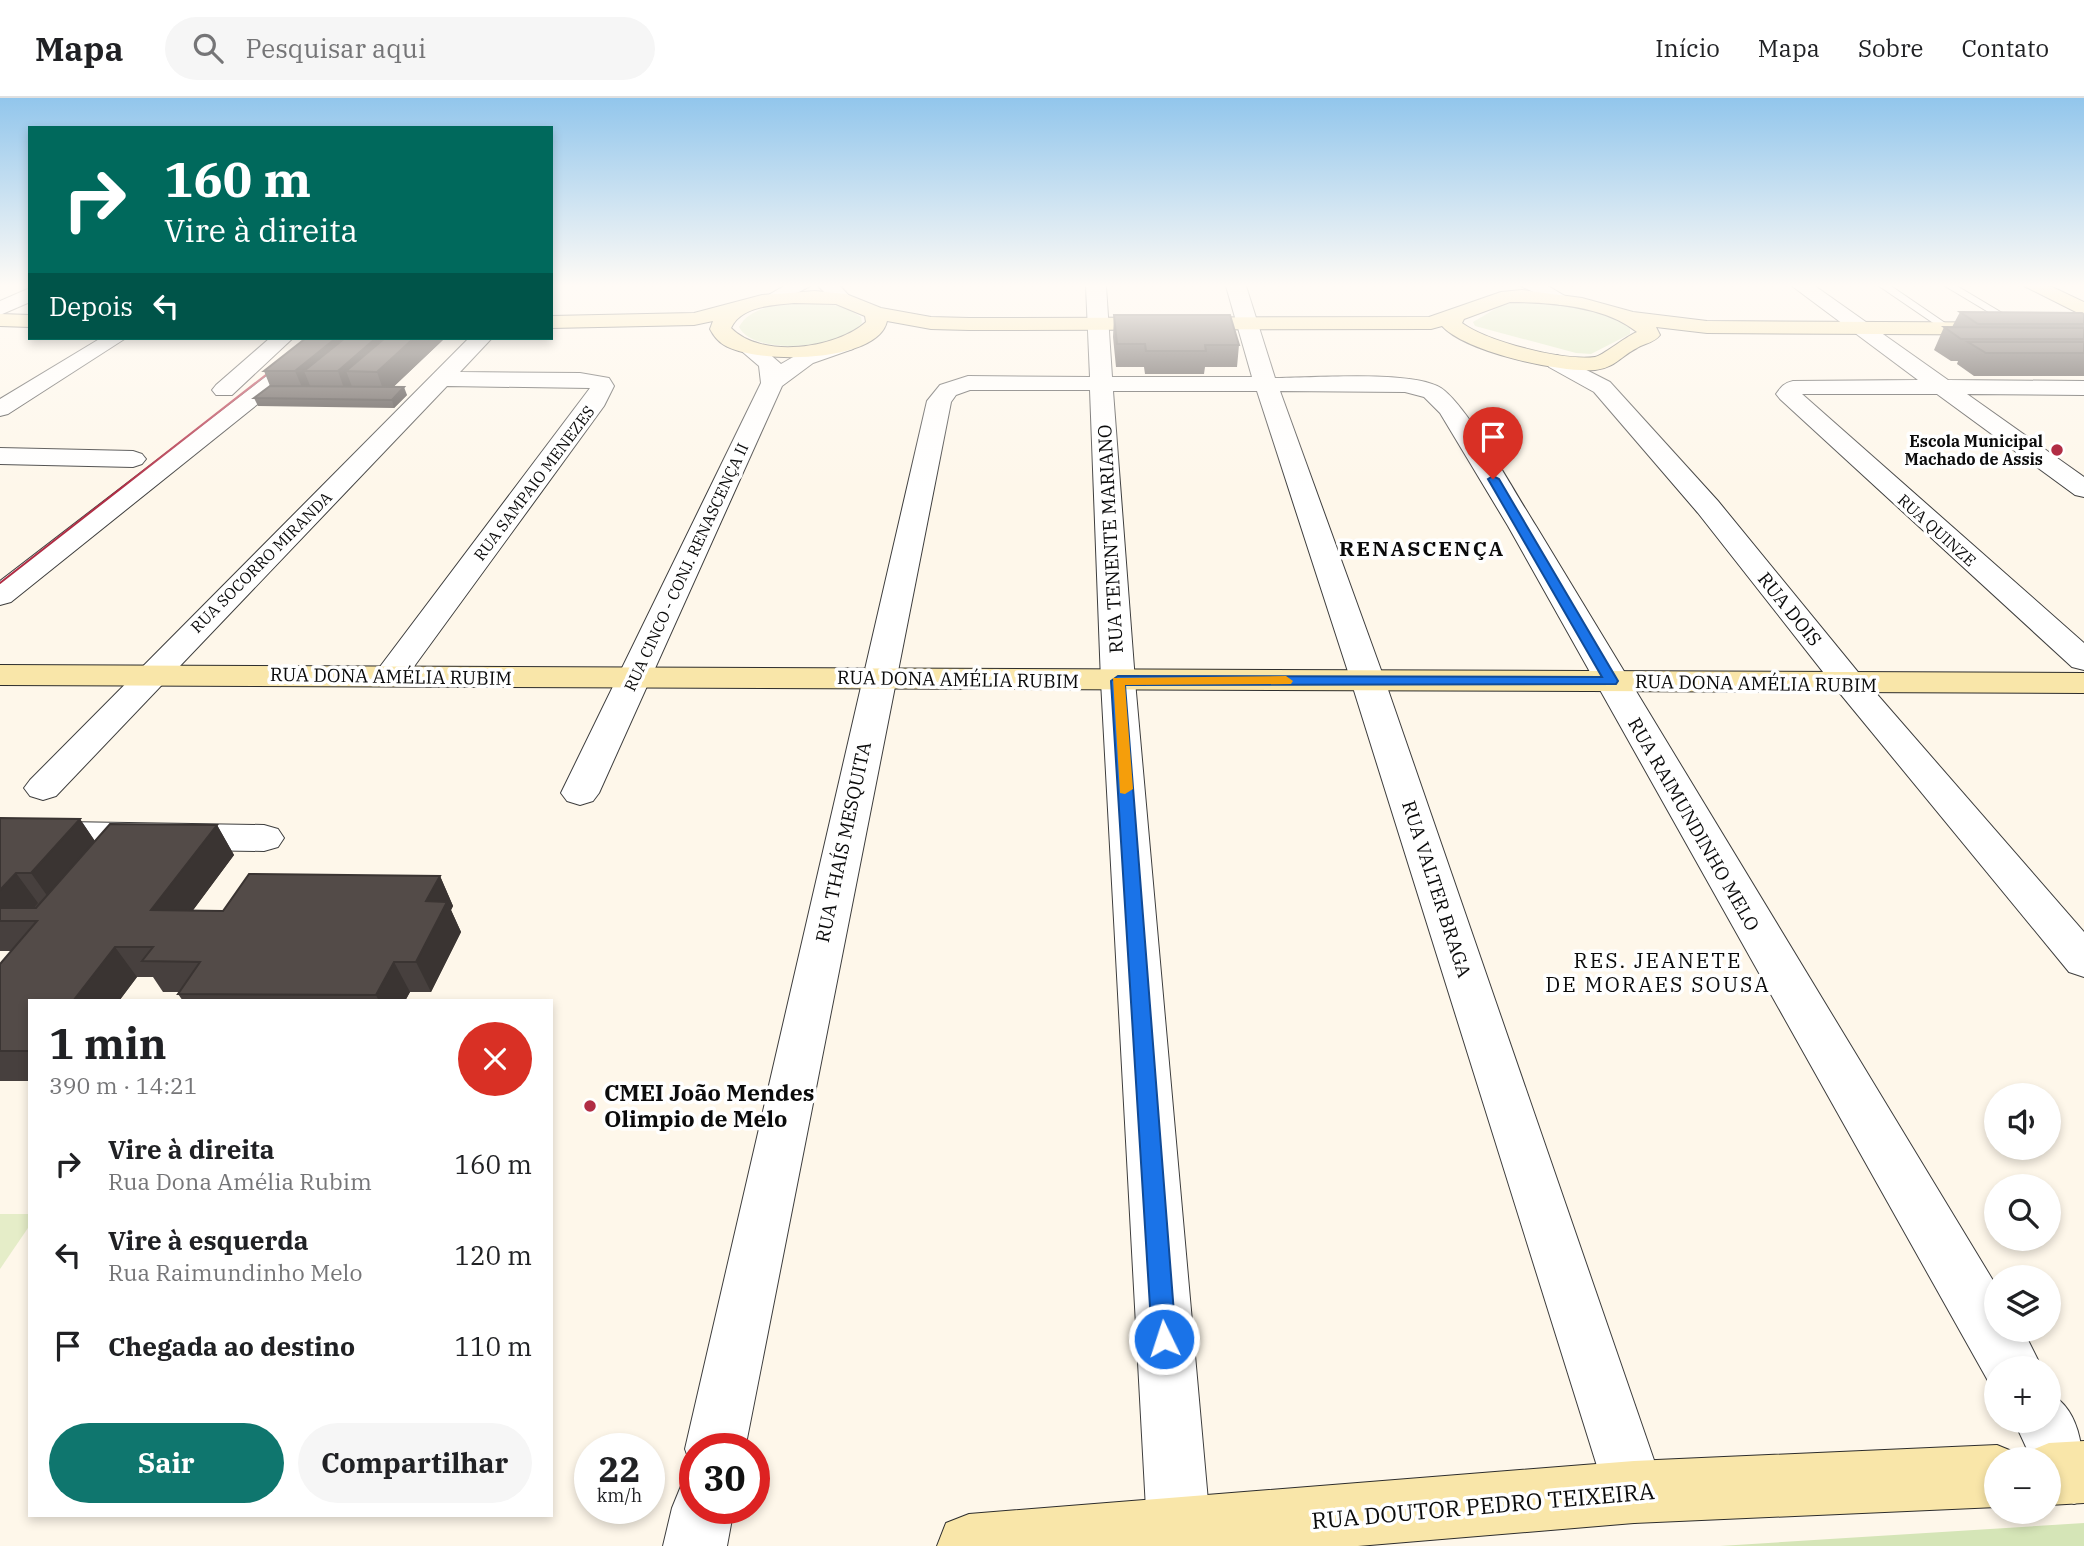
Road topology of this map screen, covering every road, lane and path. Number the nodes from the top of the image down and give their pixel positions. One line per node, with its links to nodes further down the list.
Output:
1 (90, 354): 19 (street)
2 (264, 354): 20 (street)
3 (309, 354): 24 (street)
4 (466, 354): 13 (street, RUA SOCORRO MIRANDA)
5 (756, 354): 14 (street)
6 (818, 354): 14 (street)
7 (1099, 354): 15 (street, RUA TENENTE MARIANO)
8 (1256, 354): 16 (street, RUA VALTER BRAGA)
9 (1529, 354): 12 (street, RUA DOIS)
10 (1620, 354): 12 (street)
11 (1897, 354): 17 (street)
12 (1605, 374): 35 (street, RUA DOIS)
13 (442, 379): 26 (street, RUA SOCORRO MIRANDA); 28 (street, RUA SAMPAIO MENEZES)
14 (772, 383): 30 (street, RUA CINCO - CONJ. RENASCENÇA II)
15 (1101, 384): 16 (street, RUA RAIMUNDINHO MELO); 29 (street, RUA THAÍS MESQUITA); 31 (street, RUA TENENTE MARIANO)
16 (1266, 385): 32 (street, RUA VALTER BRAGA); 33 (street, RUA RAIMUNDINHO MELO)
17 (1942, 387): 18 (street); 23 (street); 25 (street, RUA QUINZE)
18 (2084, 388)
19 (0, 409)
20 (184, 421)
21 (0, 456): 22 (street)
22 (103, 482)
23 (2084, 489)
24 (0, 596)
25 (2084, 660)
26 (150, 674): 27 (street, RUA DONA AMÉLIA RUBIM); 28 (street, RUA DONA AMÉLIA RUBIM); 36 (street, RUA SOCORRO MIRANDA)
27 (0, 675)
28 (390, 676): 30 (street, RUA DONA AMÉLIA RUBIM)
29 (878, 677): 30 (street, RUA DONA AMÉLIA RUBIM); 31 (street, RUA DONA AMÉLIA RUBIM); 42 (street, RUA THAÍS MESQUITA)
30 (635, 679): 37 (street, RUA CINCO - CONJ. RENASCENÇA II)
31 (1118, 681): 32 (street, RUA DONA AMÉLIA RUBIM); 48 (street, RUA TENENTE MARIANO)
32 (1368, 681): 33 (street, RUA DONA AMÉLIA RUBIM); 46 (street, RUA VALTER BRAGA)
33 (1611, 681): 35 (street, RUA DONA AMÉLIA RUBIM); 41 (street, RUA RAIMUNDINHO MELO)
34 (2084, 683): 35 (street, RUA DONA AMÉLIA RUBIM)
35 (1850, 684): 40 (street, RUA DOIS)
36 (43, 788)
37 (580, 793)
38 (0, 834): 39 (street)
39 (264, 838)
40 (2084, 961)
41 (2006, 1356)
42 (718, 1433)
43 (2050, 1433): 44 (street)
44 (2069, 1473)
45 (1984, 1477): 46 (street, RUA DOUTOR PEDRO TEIXEIRA)
46 (1634, 1492): 48 (street, RUA DOUTOR PEDRO TEIXEIRA)
47 (700, 1524): 49 (street)
48 (1179, 1539): 50 (street, RUA DOUTOR PEDRO TEIXEIRA)
49 (695, 1546)
50 (970, 1546)

